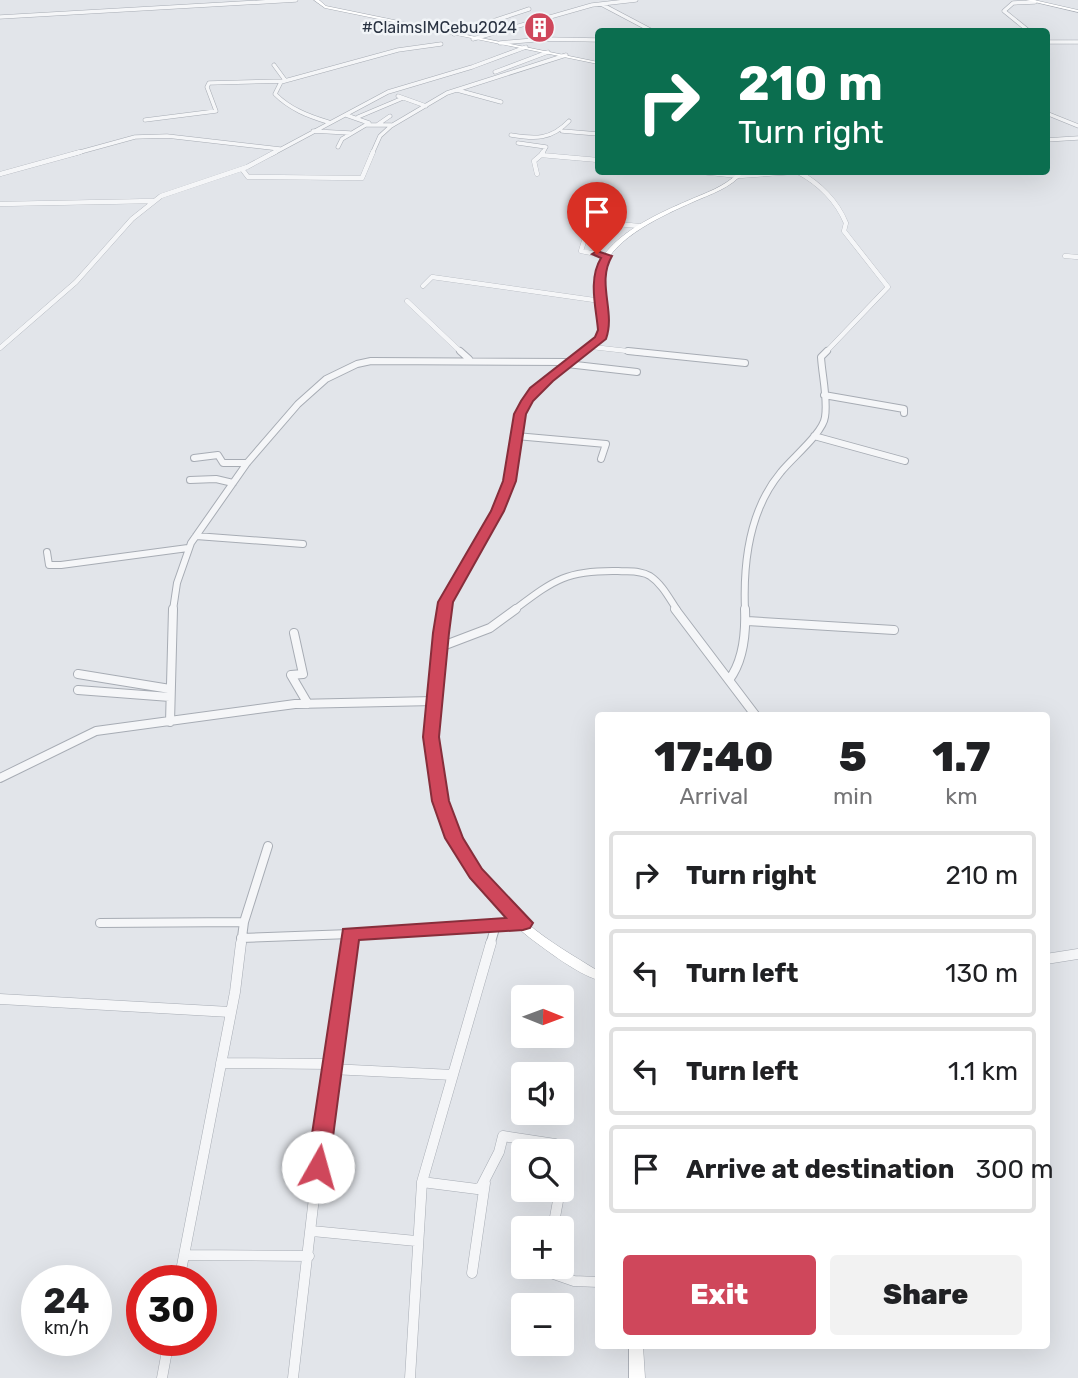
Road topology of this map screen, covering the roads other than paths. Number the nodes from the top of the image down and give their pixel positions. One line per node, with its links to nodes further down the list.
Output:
1 (296, 0): 10 (street)
2 (316, 0): 13 (street)
3 (594, 0): 7 (street)
4 (636, 0): 7 (street)
5 (1028, 0): 6 (street)
6 (1035, 2): 9 (street); 12 (street)
7 (601, 4): 11 (street); 14 (street)
8 (529, 9): 13 (street)
9 (1078, 11)
10 (0, 17)
11 (646, 28)
12 (1025, 28)
13 (454, 34): 14 (street)
14 (473, 38): 18 (street)
15 (595, 40): 18 (street)
16 (1050, 42): 17 (street)
17 (1078, 42)
18 (500, 43): 20 (street)
19 (441, 44): 28 (street)
20 (529, 48): 21 (street); 23 (street)
21 (548, 52): 22 (street); 26 (street)
22 (566, 55): 24 (street); 29 (street)
23 (496, 61): 26 (street); 30 (street)
24 (595, 62)
25 (274, 65): 28 (street)
26 (514, 65): 27 (street)
27 (495, 72)
28 (284, 81): 38 (street); 40 (street)
29 (457, 89): 32 (street); 33 (street)
30 (388, 92): 31 (street); 34 (street)
31 (403, 97): 33 (street); 37 (street)
32 (500, 102)
33 (426, 106): 43 (street)
34 (345, 114): 37 (street); 40 (street)
35 (1050, 115): 44 (street)
36 (390, 116): 42 (street)
37 (357, 117): 41 (street)
38 (145, 120)
39 (569, 121): 46 (street)
40 (329, 122): 45 (street)
41 (367, 125): 42 (street); 47 (street)
42 (377, 125): 43 (street)
43 (393, 125): 57 (street)
44 (1078, 126)
45 (312, 131): 47 (street); 54 (street)
46 (562, 131): 48 (street); 49 (street)
47 (352, 134): 53 (street)
48 (595, 134)
49 (511, 135)
50 (1078, 138): 51 (street)
51 (1050, 140)
52 (517, 143): 55 (street)
53 (338, 146)
54 (280, 149): 57 (street); 58 (street)
55 (541, 155): 56 (street); 59 (street)
56 (595, 160)
57 (242, 169): 62 (street)
58 (0, 174)
59 (537, 174)
60 (738, 175): 64 (street)
61 (801, 175): 79 (street)
62 (155, 201): 63 (street); 74 (street)
63 (0, 204)
64 (639, 226): 65 (street); 67 (street)
65 (591, 230)
66 (584, 241): 67 (street)
67 (607, 256): 72 (street)
68 (1065, 256): 69 (street)
69 (1078, 257)
70 (423, 286): 72 (street)
71 (407, 301): 75 (street)
72 (601, 301): 73 (street)
73 (592, 347): 76 (street); 77 (street)
74 (0, 348)
75 (470, 360): 76 (street); 86 (street)
76 (568, 363): 78 (street); 81 (street)
77 (745, 363)
78 (637, 372)
79 (824, 395): 80 (street); 82 (street)
80 (904, 413)
81 (516, 436): 84 (street); 96 (street)
82 (814, 436): 85 (street); 93 (street)
83 (194, 458): 86 (street)
84 (601, 459)
85 (905, 461)
86 (247, 463): 88 (street)
87 (190, 480): 88 (street)
88 (233, 483): 89 (street)
89 (196, 536): 90 (street); 91 (street)
90 (303, 544)
91 (188, 548): 92 (street); 100 (street)
92 (47, 552)
93 (747, 621): 94 (street); 98 (street)
94 (894, 630)
95 (294, 633): 102 (street)
96 (440, 646): 98 (street); 101 (street)
97 (78, 674): 100 (street)
98 (729, 680): 103 (street)
99 (78, 690): 100 (street)
100 (170, 693): 104 (street)
101 (434, 701): 102 (street); 109 (street)
102 (308, 704): 104 (street)
103 (753, 712)
104 (170, 722): 105 (street)
105 (0, 778)
106 (268, 846): 107 (street)
107 (244, 922): 108 (street); 112 (street)
108 (100, 923)
109 (523, 923): 110 (street); 115 (street)
110 (496, 925): 111 (street); 120 (street)
111 (350, 934): 112 (street); 119 (street)
112 (241, 938): 117 (street)
113 (1078, 954): 114 (street)
114 (1050, 958)
115 (595, 974)
116 (0, 999): 117 (street)
117 (230, 1012): 118 (street)
118 (221, 1063): 119 (street); 126 (street)
119 (331, 1067): 120 (street); 124 (street)
120 (453, 1075): 122 (street)
121 (522, 1139): 123 (street)
122 (422, 1182): 123 (street); 125 (street)
123 (485, 1183): 129 (street)
124 (312, 1231): 125 (street); 127 (street)
125 (416, 1241): 136 (street)
126 (184, 1255): 127 (street); 128 (street)
127 (309, 1256): 135 (street)
128 (182, 1265)
129 (472, 1273)
130 (573, 1279): 131 (street)
131 (595, 1282)
132 (636, 1349): 137 (street)
133 (166, 1356): 134 (street)
134 (162, 1378)
135 (293, 1378)
136 (410, 1378)
137 (637, 1378)

